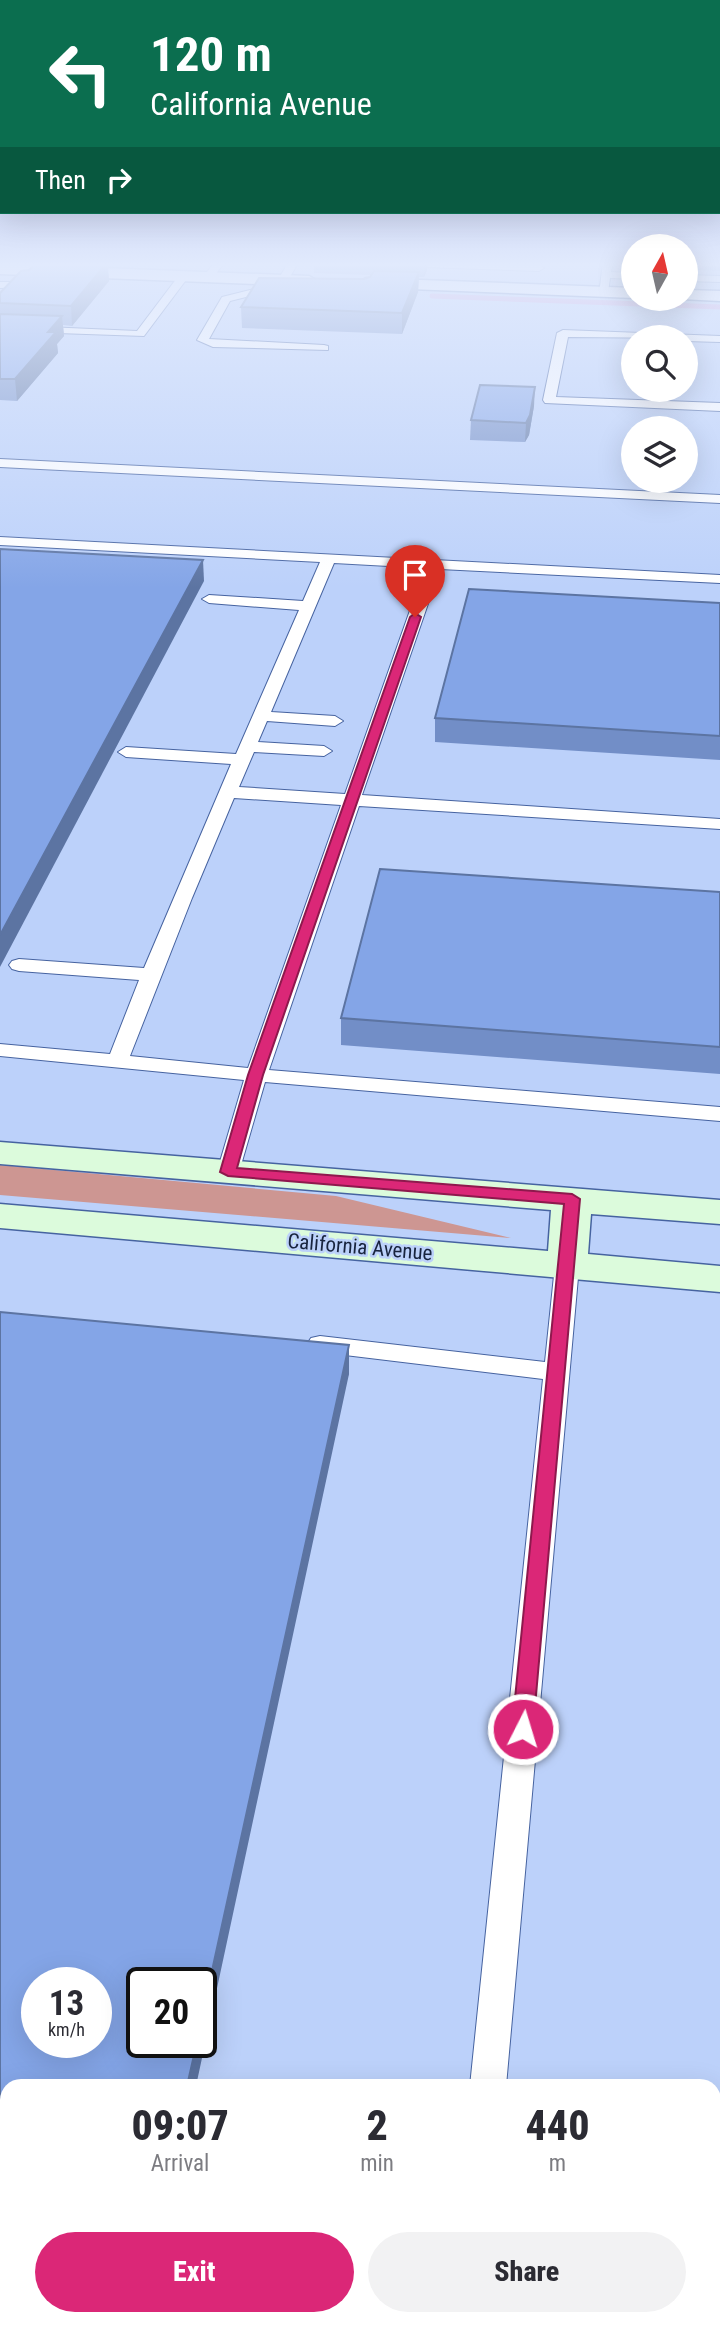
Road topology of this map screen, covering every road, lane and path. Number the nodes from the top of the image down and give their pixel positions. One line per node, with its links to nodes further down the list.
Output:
1 (555, 372): 2 (lane)
2 (720, 407)
3 (0, 463): 4 (lane)
4 (720, 499)
5 (0, 541): 6 (lane)
6 (329, 559): 7 (lane); 10 (lane)
7 (434, 564): 8 (lane); 17 (lane)
8 (720, 579)
9 (209, 599): 10 (lane)
10 (309, 606): 11 (lane)
11 (262, 716): 12 (lane); 15 (lane)
12 (334, 721)
13 (324, 751): 15 (lane)
14 (125, 752): 15 (lane)
15 (247, 753): 16 (lane)
16 (229, 792): 17 (lane); 20 (lane)
17 (352, 800): 18 (lane); 23 (lane)
18 (720, 824)
19 (19, 965): 20 (lane)
20 (152, 975): 22 (lane)
21 (0, 1050): 22 (lane)
22 (118, 1060): 23 (lane)
23 (256, 1075): 24 (lane); 26 (lane)
24 (720, 1114)
25 (0, 1153): 26 (main road)
26 (228, 1172): 27 (main road)
27 (572, 1199): 28 (main road); 30 (main road)
28 (720, 1212)
29 (0, 1216): 30 (main road, California Avenue)
30 (567, 1266): 31 (main road, California Avenue); 33 (lane)
31 (720, 1279)
32 (294, 1341): 33 (lane)
33 (557, 1372): 34 (lane)
34 (489, 2079)

